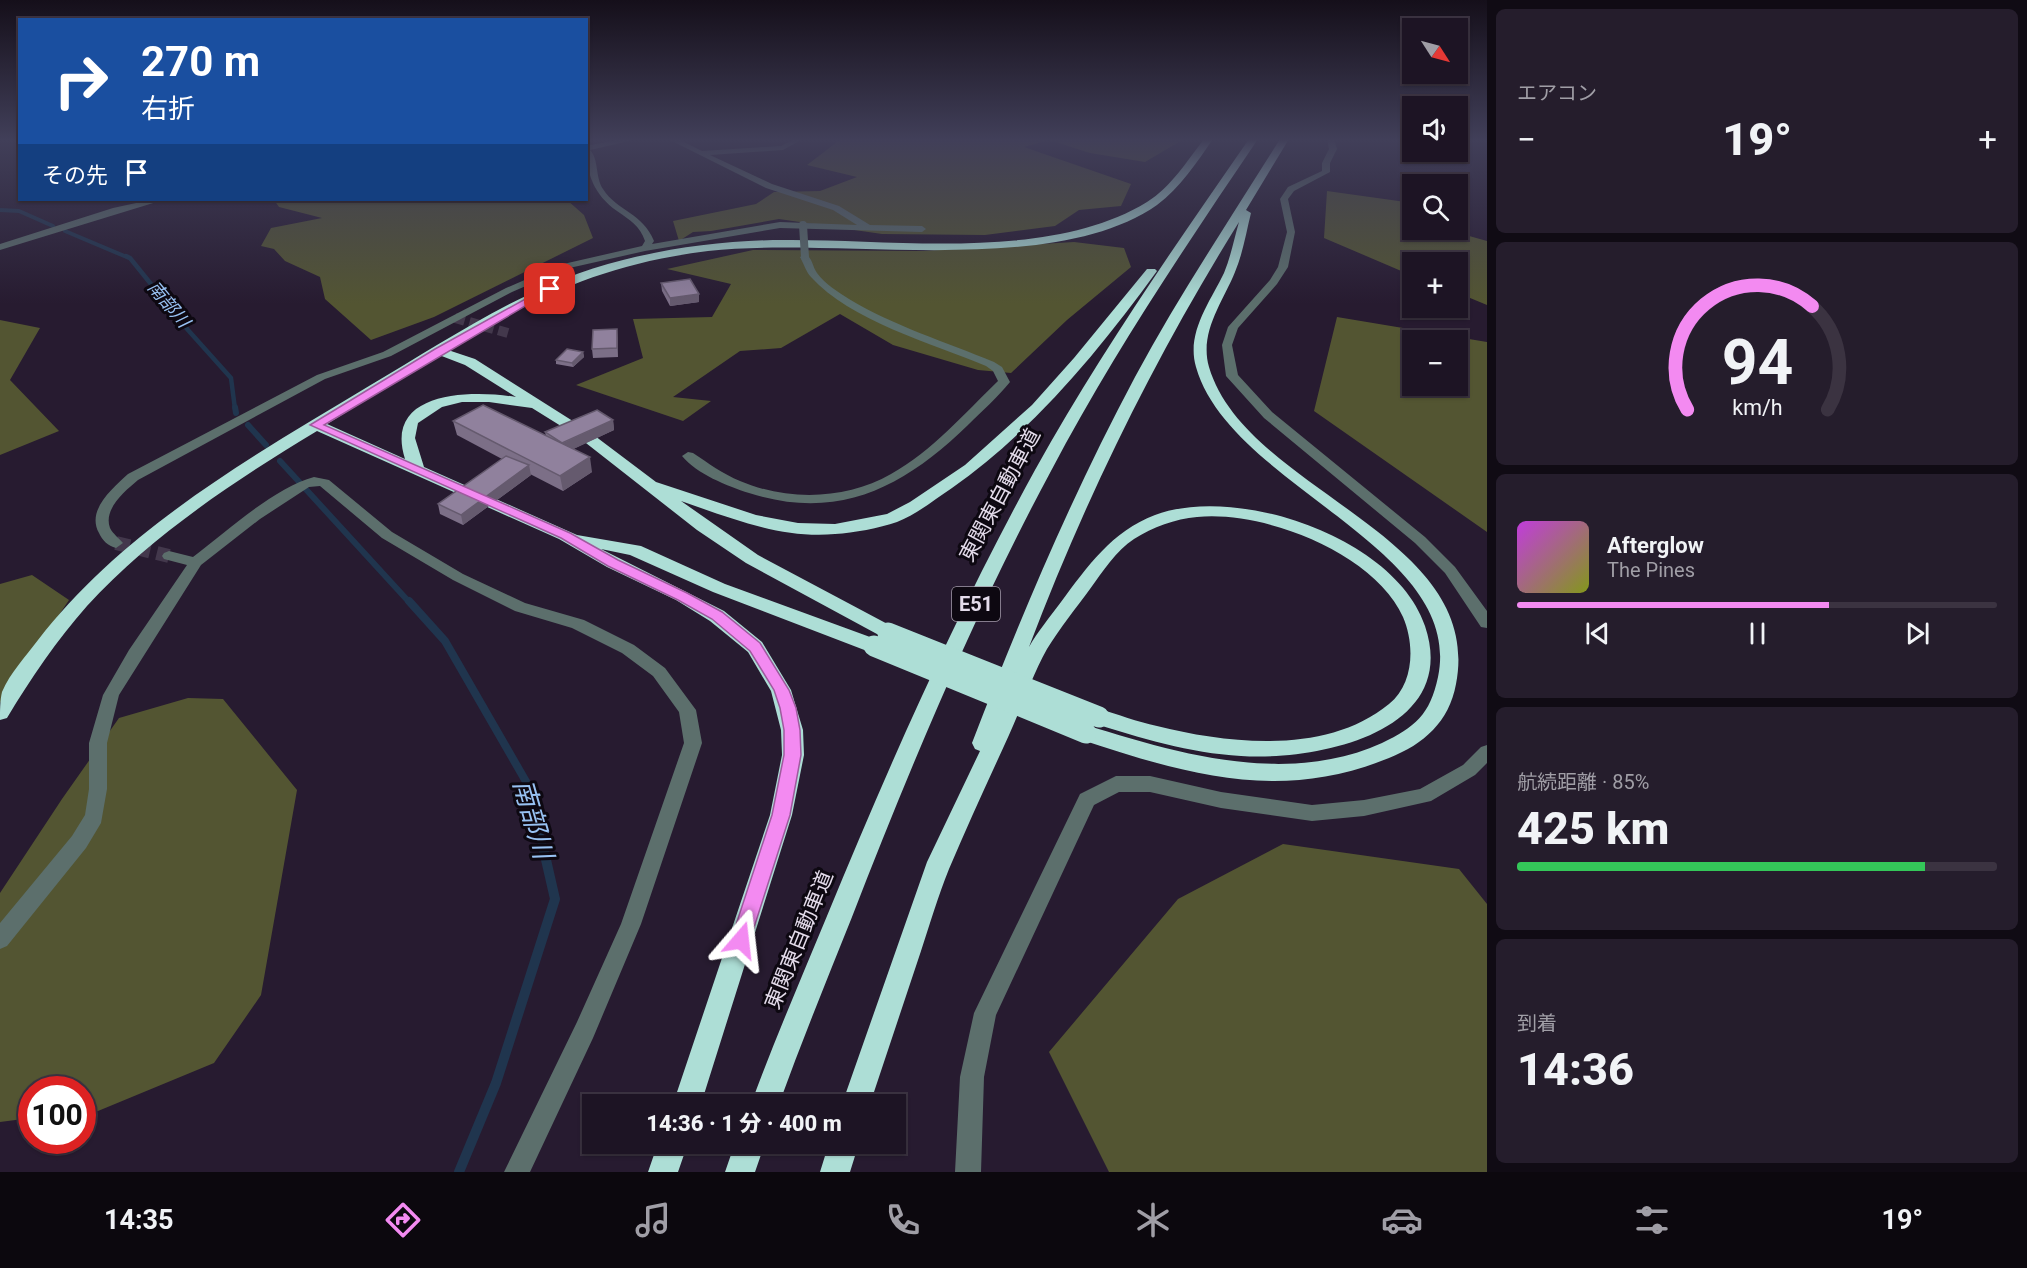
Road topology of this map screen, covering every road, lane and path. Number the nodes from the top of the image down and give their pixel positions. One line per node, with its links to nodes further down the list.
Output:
1 (602, 194): 15 (street)
2 (795, 194): 10 (street)
3 (1164, 194): 16 (highway)
4 (1214, 194): 9 (highway, 東関東自動車道 / E51)
5 (1251, 194): 7 (highway, E51)
6 (1288, 194): 26 (street)
7 (1247, 200): 29 (highway); 31 (highway, E51)
8 (155, 201): 14 (street)
9 (1209, 201): 21 (highway); 34 (highway, 東関東自動車道 / E51)
10 (842, 212): 11 (street); 12 (street)
11 (803, 225): 12 (street); 15 (street); 19 (street, bridge)
12 (868, 227): 13 (street)
13 (922, 229)
14 (0, 247)
15 (645, 248): 23 (street)
16 (439, 351): 17 (highway); 18 (highway)
17 (539, 406): 20 (highway); 21 (highway)
18 (316, 425): 20 (highway); 28 (highway)
19 (688, 456)
20 (417, 470): 22 (highway)
21 (652, 486): 27 (highway)
22 (565, 536): 27 (highway); 33 (highway)
23 (116, 543)
24 (169, 556): 25 (street)
25 (196, 561): 32 (street); 39 (street)
26 (1487, 623)
27 (881, 640): 29 (highway, bridge)
28 (0, 712)
29 (1092, 725): 31 (highway)
30 (1487, 752): 43 (street)
31 (936, 871): 35 (highway, E51)
32 (0, 939)
33 (690, 1094)
34 (769, 1094)
35 (859, 1094)
36 (669, 1154): 40 (highway)
37 (746, 1154): 41 (highway)
38 (841, 1154): 42 (highway)
39 (517, 1172)
40 (663, 1172)
41 (740, 1172)
42 (835, 1172)
43 (968, 1172)

